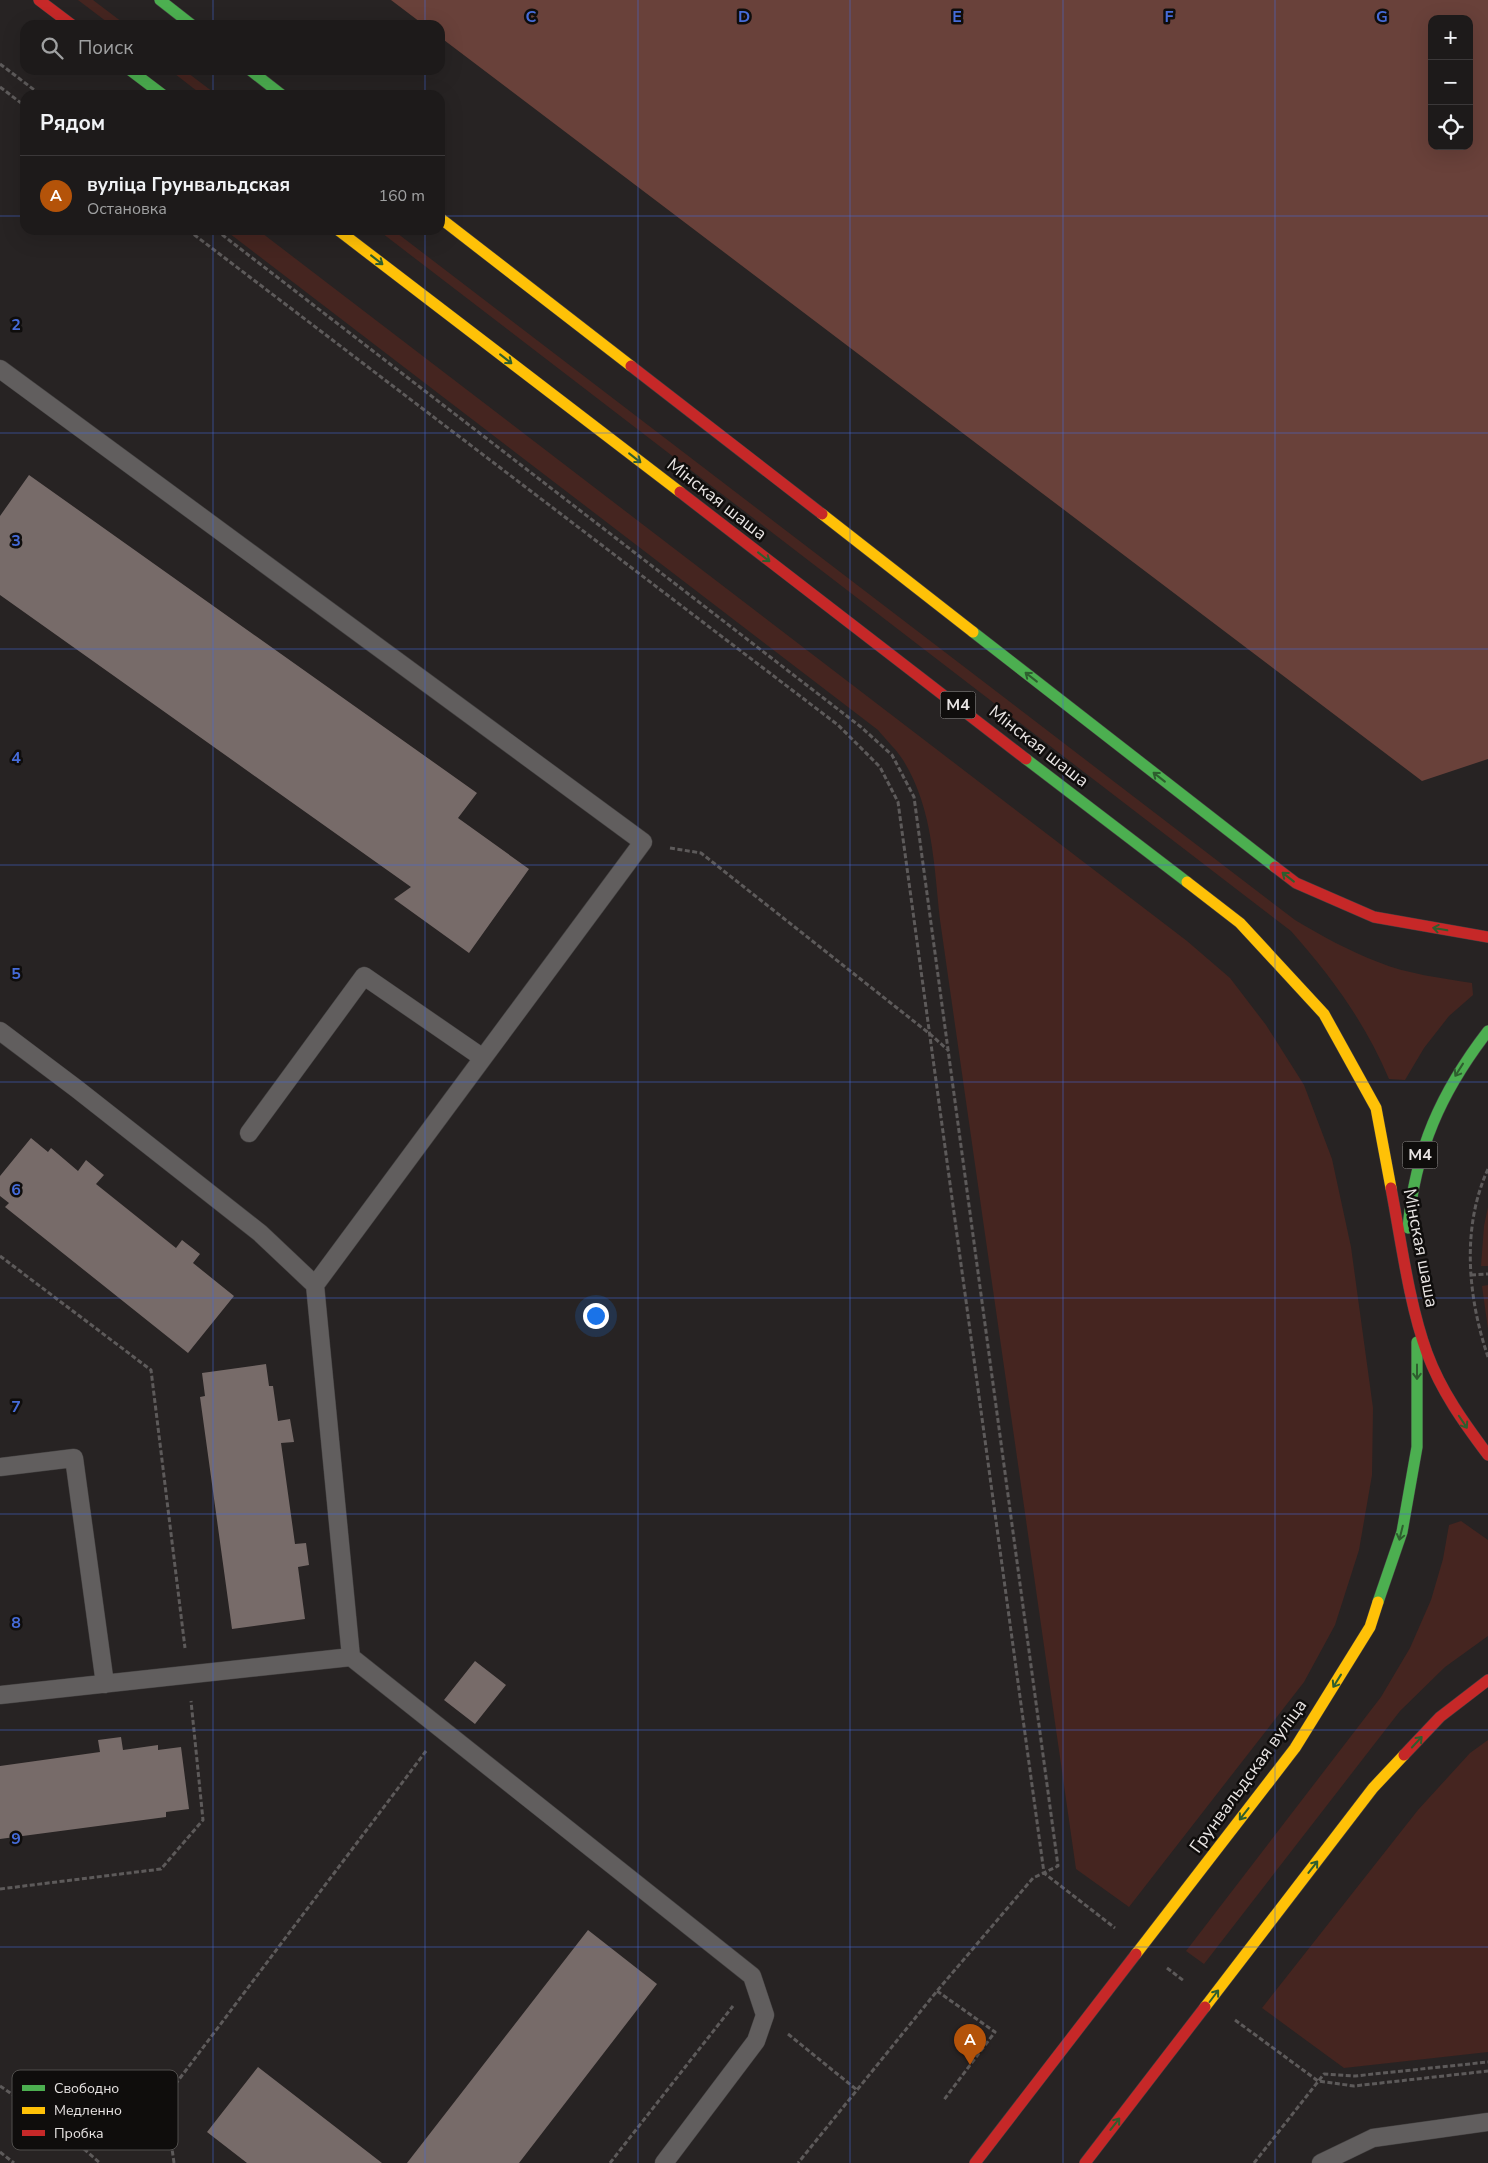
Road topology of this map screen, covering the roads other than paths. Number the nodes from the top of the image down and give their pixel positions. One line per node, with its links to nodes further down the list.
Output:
1 (39, 0): 3 (main road)
2 (160, 0): 4 (main road)
3 (65, 20)
4 (186, 20)
5 (137, 75): 7 (main road)
6 (256, 75): 8 (main road)
7 (156, 90)
8 (276, 90)
9 (445, 222): 12 (main road, one-way to 9)
10 (345, 235): 18 (main road, Мінская шаша / М4, one-way to 18)
11 (0, 369): 15 (lane)
12 (1488, 937)
13 (0, 1031): 17 (lane)
14 (1488, 1031): 18 (main road, М4, one-way to 18)
15 (483, 1058): 16 (lane); 17 (lane)
16 (249, 1133)
17 (316, 1285): 22 (lane)
18 (1412, 1297): 19 (main road, Мінская шаша / М4)
19 (1418, 1323): 20 (main road, Мінская шаша / М4, one-way to 20); 28 (main road, Грунвальдская вуліца, one-way to 28)
20 (1488, 1455)
21 (0, 1467): 24 (lane)
22 (351, 1656): 24 (lane); 27 (lane)
23 (1488, 1680): 29 (main road, one-way to 23)
24 (105, 1684): 25 (lane)
25 (0, 1695)
26 (1488, 2122): 30 (lane)
27 (664, 2163)
28 (975, 2163)
29 (1085, 2163)
30 (1321, 2163)

